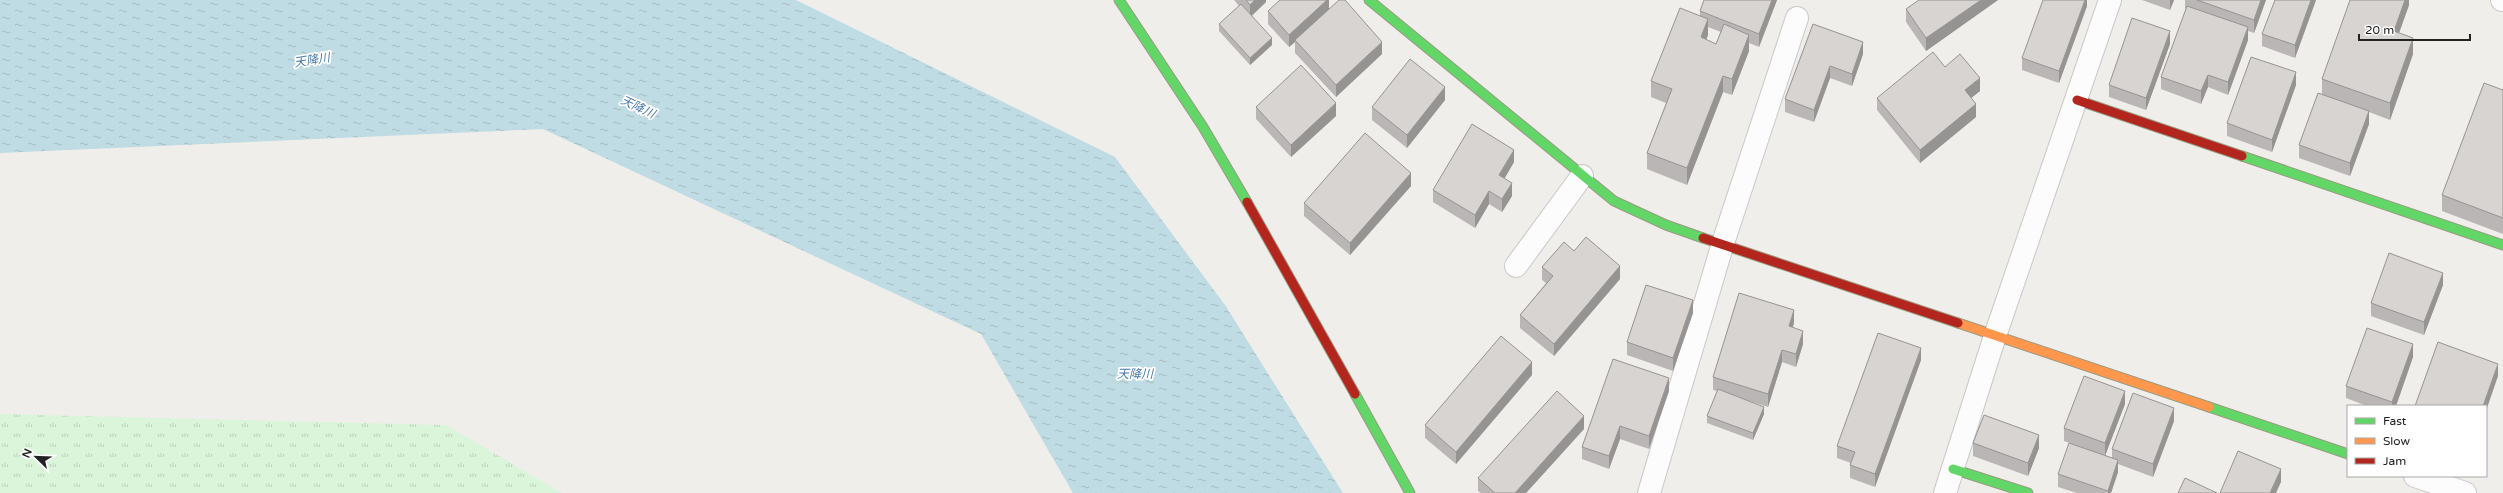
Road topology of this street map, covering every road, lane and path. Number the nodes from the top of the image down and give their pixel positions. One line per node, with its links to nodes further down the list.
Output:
1 (1119, 0): 14 (street)
2 (1369, 0): 6 (street)
3 (2110, 0): 5 (street)
4 (1797, 18): 7 (street)
5 (2077, 100): 8 (street); 10 (street)
6 (1582, 176): 7 (street); 9 (street)
7 (1723, 243): 10 (street); 15 (street)
8 (2503, 245)
9 (1516, 266)
10 (1995, 336): 11 (street); 12 (street)
11 (2347, 454)
12 (1953, 469): 16 (street); 17 (street)
13 (2417, 477): 18 (street)
14 (1410, 493)
15 (1649, 493)
16 (1945, 493)
17 (2028, 493)
18 (2466, 493)

